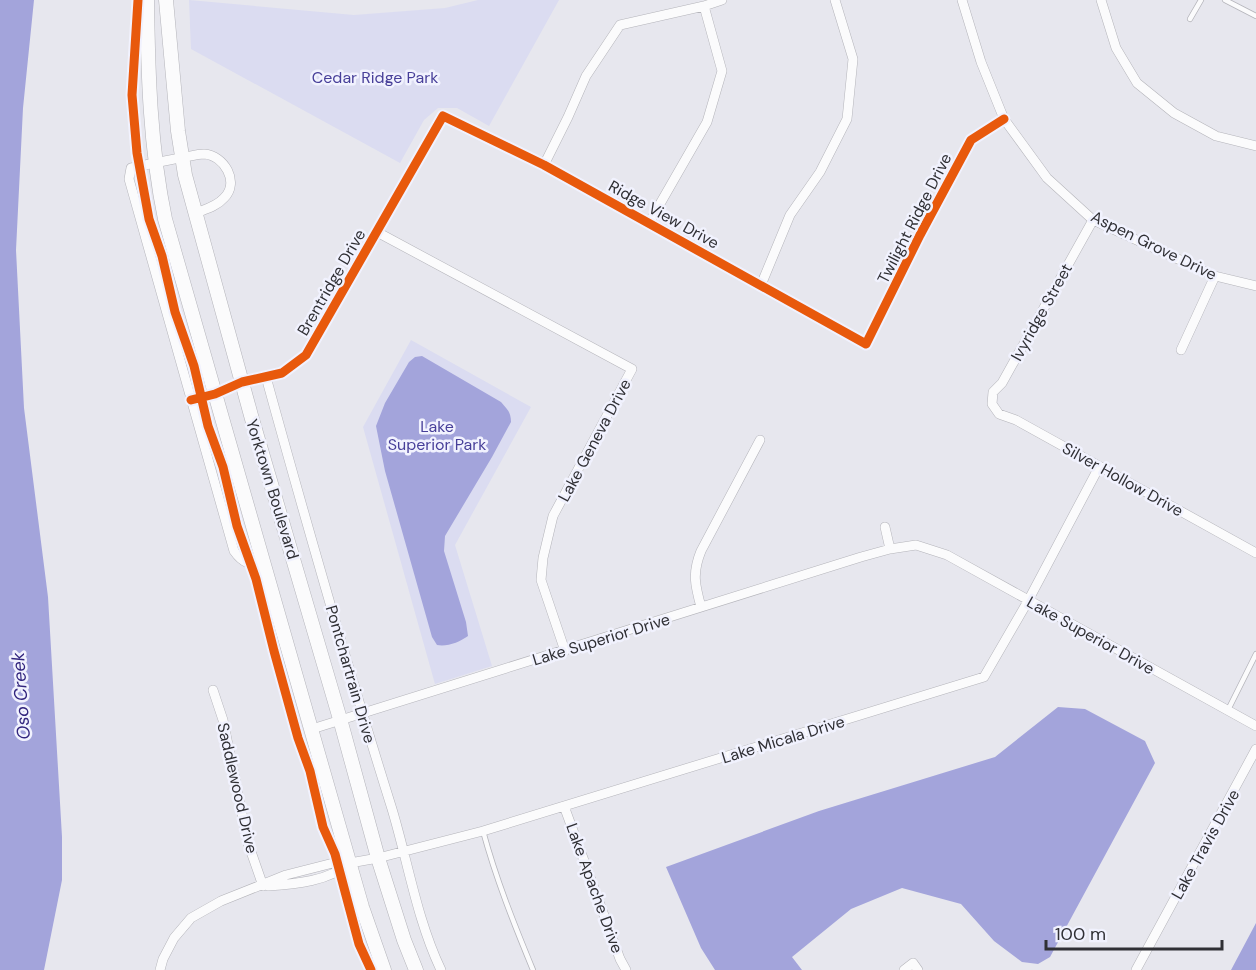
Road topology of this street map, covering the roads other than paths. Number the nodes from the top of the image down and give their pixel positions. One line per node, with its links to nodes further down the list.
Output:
1 (147, 0): 16 (main road, Yorktown Boulevard)
2 (166, 0): 15 (main road, Yorktown Boulevard)
3 (722, 0): 9 (street)
4 (835, 0): 23 (street)
5 (962, 0): 13 (street, Aspen Grove Drive)
6 (1101, 0): 14 (street)
7 (1201, 0): 11 (lane)
8 (1225, 0): 10 (lane)
9 (704, 6): 17 (street); 20 (street)
10 (1256, 16)
11 (1190, 19)
12 (443, 116): 17 (street, Ridge View Drive); 21 (street, Brentridge Drive)
13 (1004, 119): 19 (street, Aspen Grove Drive); 25 (street, Twilight Ridge Drive)
14 (1256, 146)
15 (182, 157): 16 (street); 18 (main road, Yorktown Boulevard); 18 (street)
16 (155, 161): 29 (main road, Yorktown Boulevard); 30 (street)
17 (544, 165): 20 (street, Ridge View Drive)
18 (196, 213): 28 (main road, Yorktown Boulevard)
19 (1093, 220): 22 (street, Aspen Grove Drive); 31 (street, Ivyridge Street)
20 (649, 223): 23 (street, Ridge View Drive)
21 (377, 232): 27 (street, Brentridge Drive); 40 (street, Lake Geneva Drive)
22 (1215, 276): 24 (street, Aspen Grove Drive); 26 (street)
23 (760, 285): 25 (street, Ridge View Drive)
24 (1256, 285)
25 (866, 345)
26 (1181, 350)
27 (266, 377): 28 (street, Brentridge Drive); 44 (street, Pontchartrain Drive)
28 (242, 382): 29 (street, Brentridge Drive); 45 (main road, Yorktown Boulevard)
29 (215, 394): 30 (street, Brentridge Drive); 37 (main road, Yorktown Boulevard)
30 (192, 400): 37 (street)
31 (992, 404): 33 (street, Silver Hollow Drive)
32 (760, 440): 39 (street)
33 (1099, 466): 36 (street, Silver Hollow Drive); 38 (street, Lake Micala Drive)
34 (885, 527): 35 (street)
35 (890, 549): 38 (street, Lake Superior Drive); 39 (street, Lake Superior Drive)
36 (1256, 553)
37 (265, 564): 47 (main road, Yorktown Boulevard)
38 (1028, 601): 43 (street, Lake Superior Drive); 49 (street, Lake Micala Drive)
39 (701, 607): 40 (street, Lake Superior Drive)
40 (565, 651): 44 (street, Lake Superior Drive)
41 (1256, 654): 43 (lane)
42 (213, 690): 54 (street, Saddlewood Drive)
43 (1228, 710): 46 (street, Lake Superior Drive)
44 (362, 713): 45 (street, Lake Superior Drive); 51 (street, Pontchartrain Drive)
45 (340, 719): 47 (street, Lake Superior Drive); 52 (main road, Yorktown Boulevard)
46 (1256, 726)
47 (312, 729): 53 (main road, Yorktown Boulevard)
48 (1256, 749): 63 (street, Lake Travis Drive)
49 (564, 806): 50 (street, Lake Micala Drive); 60 (street, Lake Apache Drive)
50 (483, 831): 51 (street, Lake Micala Drive); 59 (lane)
51 (405, 852): 52 (street, Lake Micala Drive); 58 (street, Pontchartrain Drive)
52 (378, 858): 53 (street, Lake Micala Drive); 57 (main road, Yorktown Boulevard)
53 (350, 863): 54 (street, Lake Micala Drive); 56 (main road, Yorktown Boulevard)
54 (263, 886): 55 (street, Lake Micala Drive)
55 (160, 970)
56 (384, 970)
57 (416, 970)
58 (441, 970)
59 (533, 970)
60 (626, 970)
61 (904, 970): 62 (street)
62 (918, 970)
63 (1136, 970)

